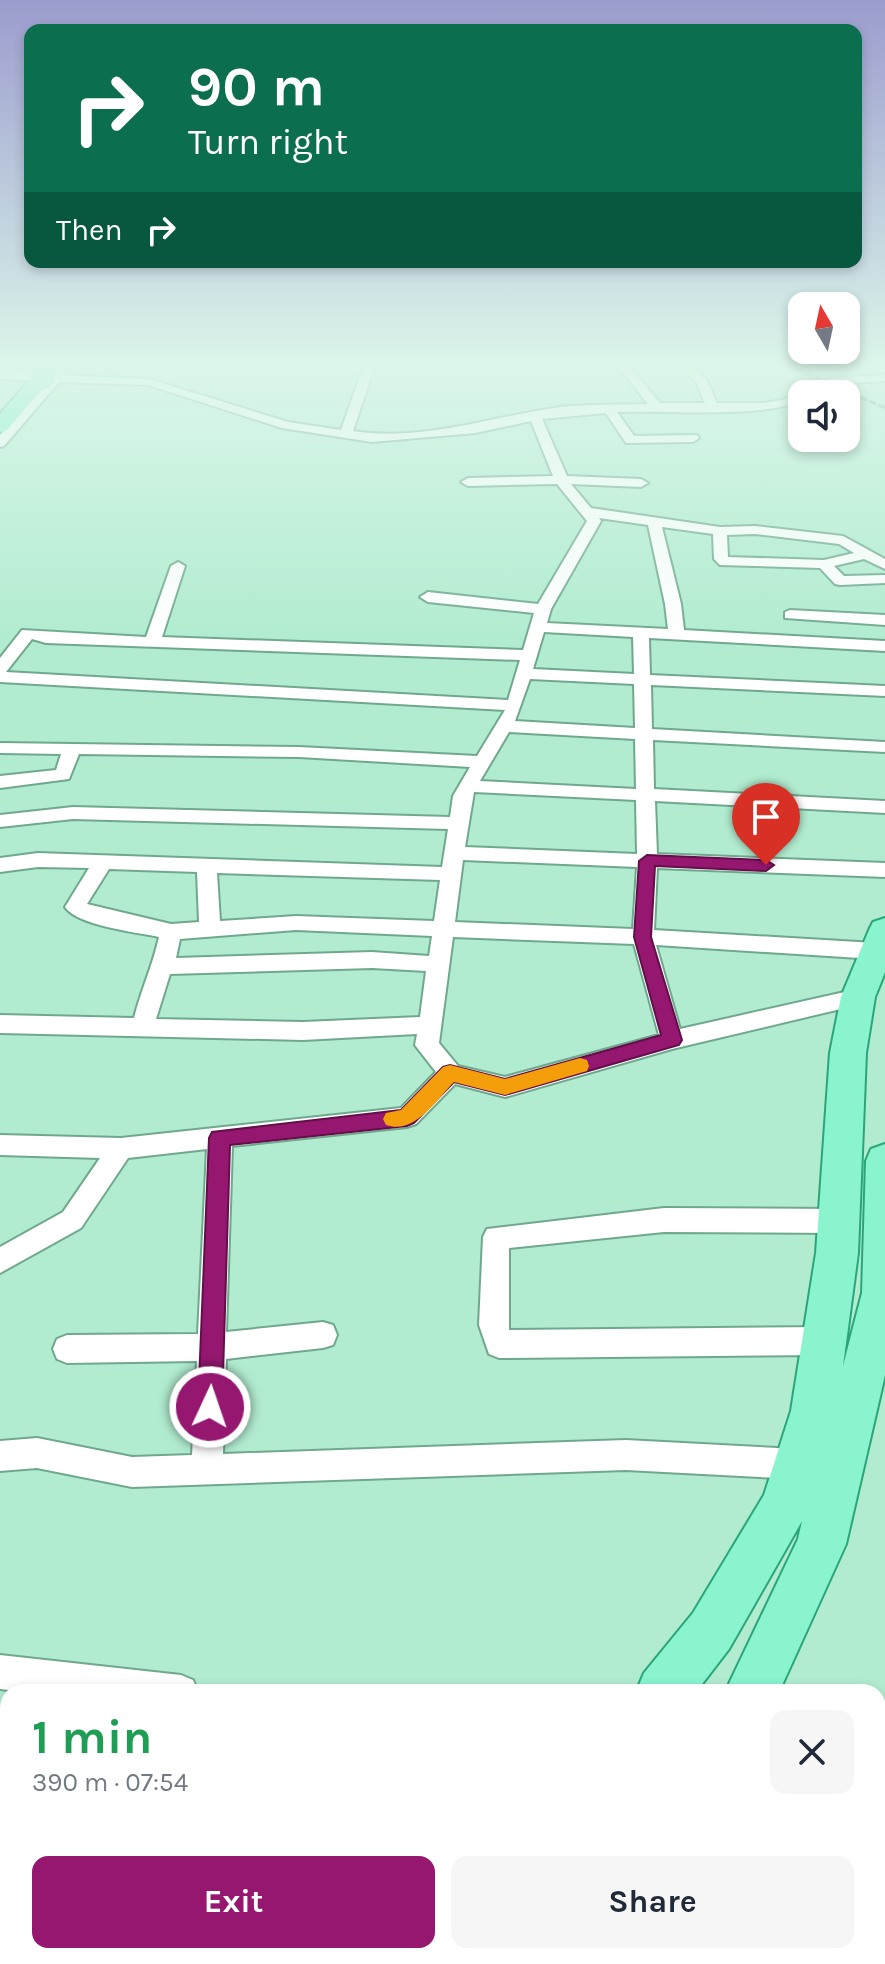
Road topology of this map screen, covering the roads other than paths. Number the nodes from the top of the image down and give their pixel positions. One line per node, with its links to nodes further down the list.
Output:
1 (553, 457): 2 (street)
2 (562, 479): 3 (street); 4 (street); 5 (street)
3 (468, 482)
4 (641, 483)
5 (587, 512): 6 (street); 15 (street)
6 (654, 522): 7 (street); 18 (street)
7 (720, 531): 8 (street); 9 (street)
8 (866, 554): 9 (street); 10 (street)
9 (824, 564): 12 (street)
10 (885, 565)
11 (178, 566): 19 (street)
12 (885, 579)
13 (428, 597): 15 (street)
14 (790, 615): 16 (street)
15 (540, 618): 17 (street); 21 (street)
16 (885, 620)
17 (641, 632): 18 (street); 24 (street)
18 (676, 634): 20 (street)
19 (152, 642): 21 (street); 22 (street)
20 (885, 646)
21 (526, 664): 24 (street); 26 (street)
22 (0, 669)
23 (0, 677): 26 (street)
24 (644, 680): 25 (street); 28 (street)
25 (885, 691)
26 (514, 705): 27 (street)
27 (503, 726): 28 (street); 32 (street)
28 (645, 734): 29 (street); 36 (street)
29 (885, 747)
30 (0, 748): 31 (street)
31 (72, 749): 32 (street); 33 (street)
32 (482, 762): 35 (street)
33 (63, 775): 34 (street); 38 (street)
34 (0, 782)
35 (468, 786): 36 (street); 40 (street)
36 (643, 795): 37 (street); 42 (street)
37 (885, 807)
38 (52, 815): 39 (street); 40 (street)
39 (0, 821)
40 (458, 823): 41 (street)
41 (454, 853): 42 (street); 47 (street)
42 (647, 861): 46 (street); 51 (street)
43 (102, 864): 44 (street); 45 (street); 50 (street)
44 (0, 865)
45 (207, 868): 47 (street); 48 (street)
46 (885, 870)
47 (451, 874): 49 (street)
48 (210, 929): 49 (street); 50 (street)
49 (443, 931): 51 (street); 53 (street)
50 (171, 932): 54 (street)
51 (643, 937): 52 (street); 59 (street)
52 (880, 941): 55 (main road)
53 (438, 964): 54 (street); 56 (street)
54 (164, 966): 57 (street)
55 (858, 997): 59 (street); 65 (main road)
56 (430, 1025): 57 (street); 60 (street)
57 (143, 1027): 58 (street)
58 (2, 1031)
59 (672, 1040): 60 (street)
60 (450, 1073): 61 (street)
61 (220, 1138): 63 (street); 69 (street)
62 (0, 1145): 63 (street)
63 (121, 1148): 66 (street)
64 (885, 1161): 77 (main road)
65 (839, 1221): 68 (main road); 68 (street)
66 (0, 1261)
67 (323, 1335): 69 (street)
68 (825, 1341): 72 (main road)
69 (213, 1347): 70 (street); 73 (street)
70 (67, 1349)
71 (0, 1456): 73 (street)
72 (797, 1464): 73 (street); 76 (main road)
73 (207, 1467)
74 (0, 1672): 75 (street)
75 (109, 1684)
76 (669, 1684)
77 (756, 1684)

